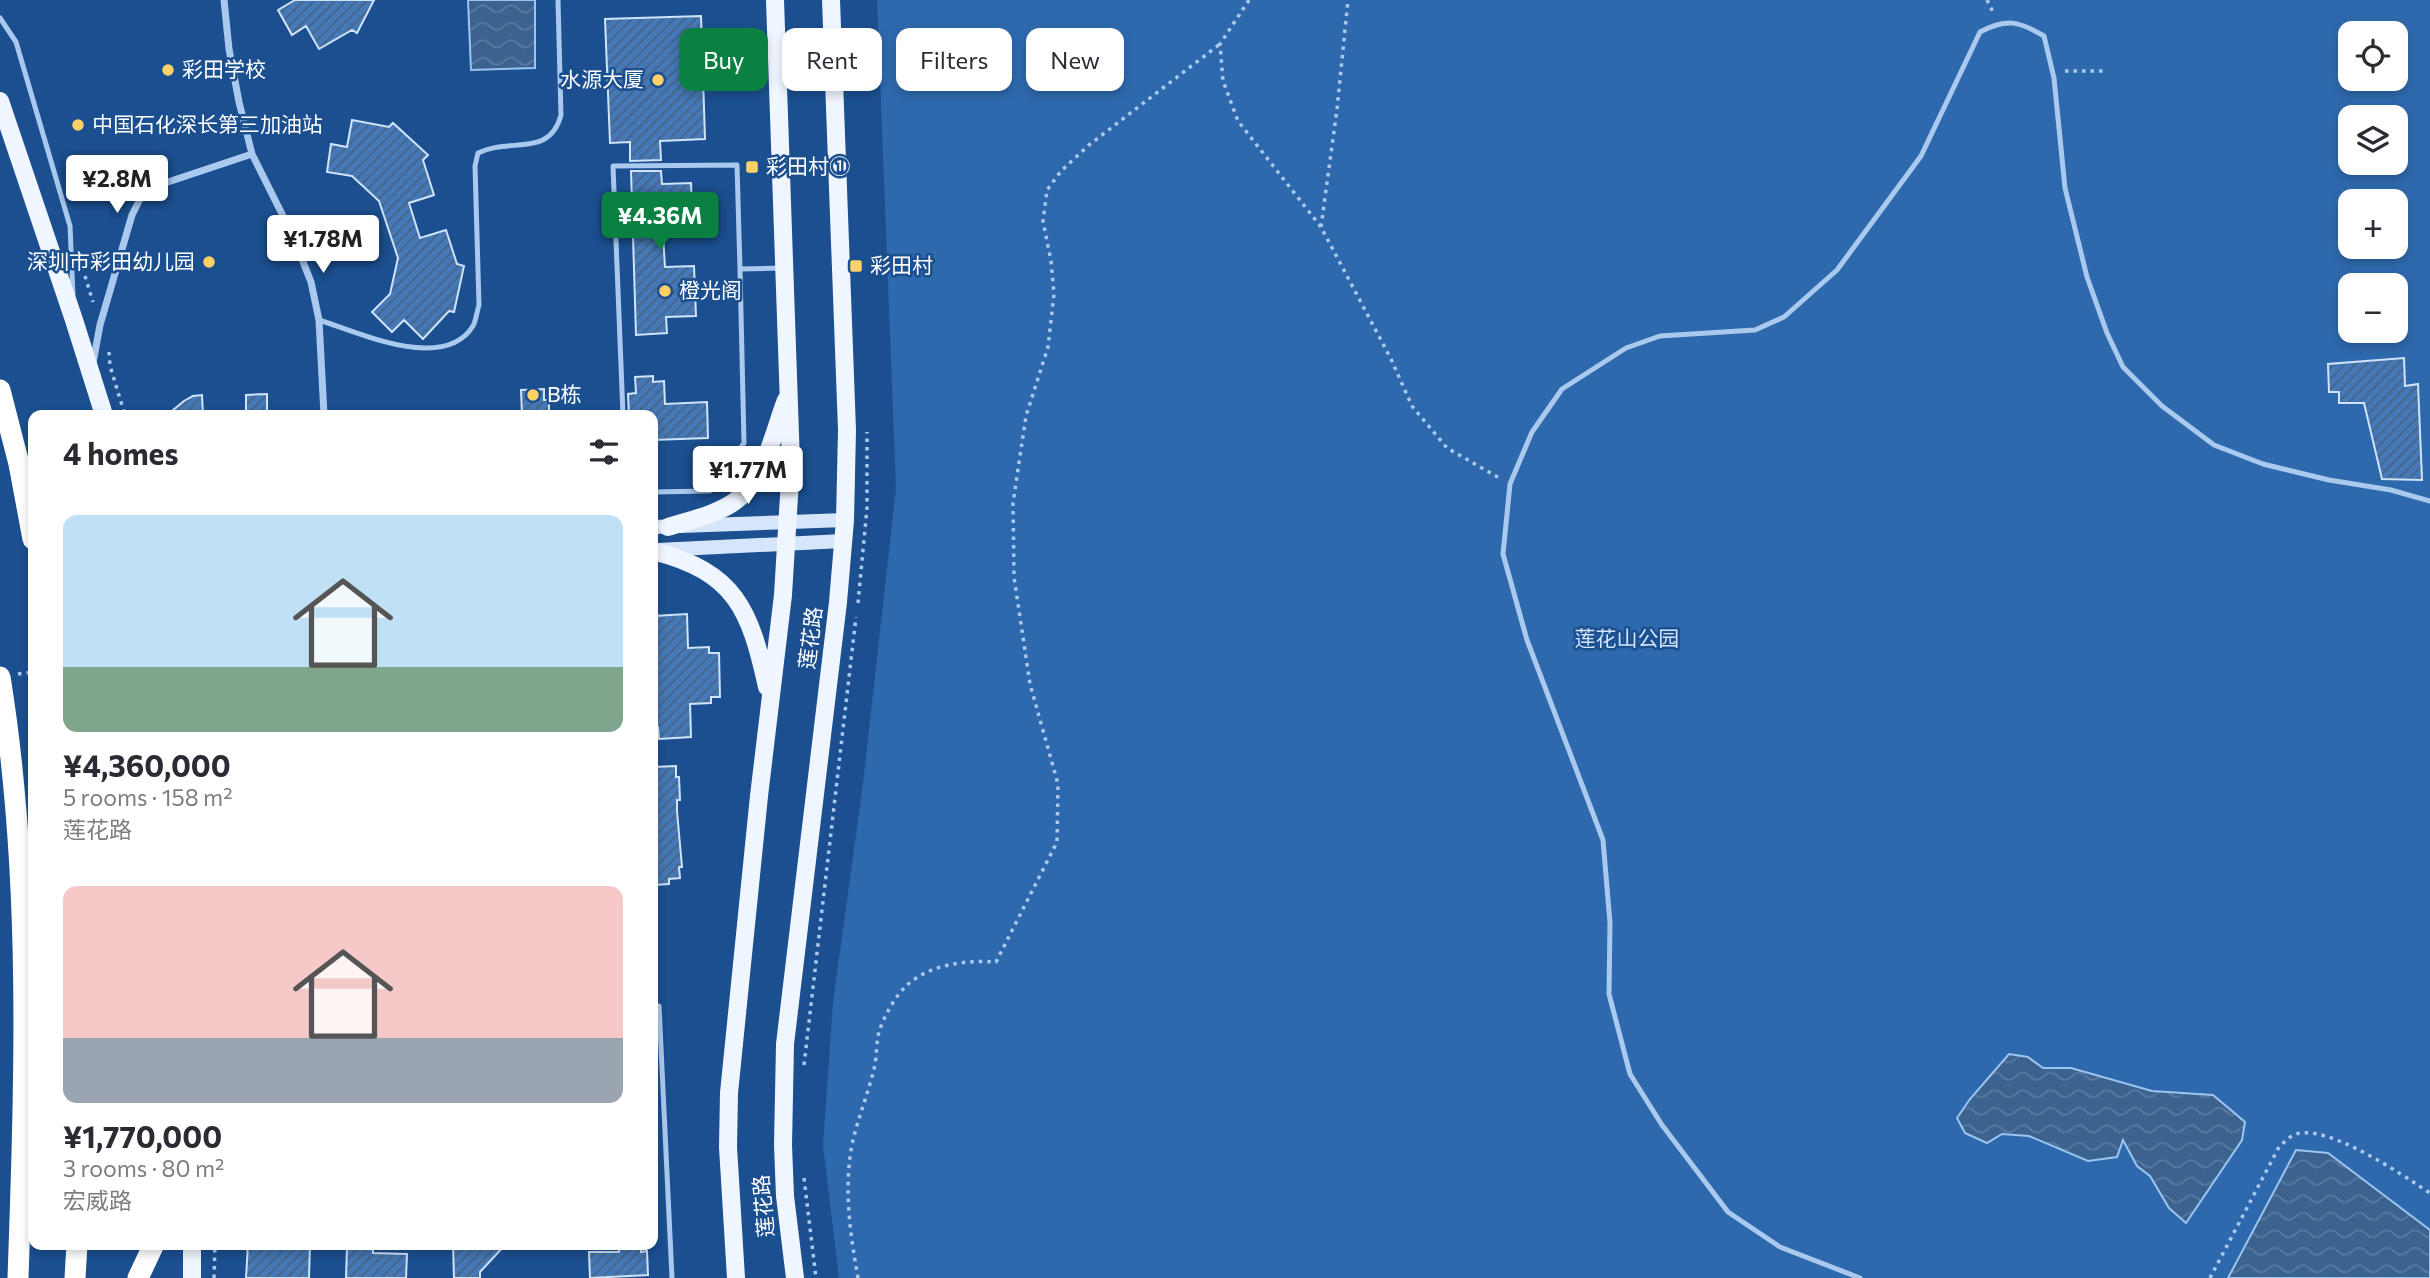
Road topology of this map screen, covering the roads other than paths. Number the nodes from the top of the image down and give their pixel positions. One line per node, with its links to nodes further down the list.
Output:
1 (224, 0): 7 (street)
2 (558, 0): 11 (lane)
3 (775, 0): 8 (main road, 莲花路)
4 (831, 0): 21 (main road, 莲花路)
5 (0, 18): 10 (lane)
6 (0, 101): 10 (main road)
7 (253, 154): 11 (street); 12 (street)
8 (785, 268): 9 (lane); 14 (main road, 莲花路)
9 (740, 269): 17 (lane); 18 (lane)
10 (74, 320): 12 (main road)
11 (319, 320): 16 (street)
12 (91, 372): 15 (main road)
13 (0, 390): 20 (highway)
14 (790, 391): 22 (main road, 莲花路); 23 (main road)
15 (102, 410)
16 (324, 410)
17 (623, 410)
18 (658, 492)
19 (2430, 501): 41 (lane)
20 (28, 512)
21 (845, 520): 22 (street); 24 (main road, 莲花路)
22 (789, 522): 23 (street); 25 (main road, 莲花路)
23 (660, 527)
24 (844, 541): 25 (street); 40 (main road, 莲花路)
25 (787, 543): 26 (street); 29 (main road, 莲花路)
26 (658, 551)
27 (658, 552): 29 (main road)
28 (0, 677): 34 (highway)
29 (770, 699): 39 (main road, 莲花路)
30 (658, 1006): 38 (lane)
31 (77, 1250): 35 (highway)
32 (151, 1250): 36 (highway)
33 (192, 1250): 37 (main road)
34 (18, 1278)
35 (75, 1278)
36 (138, 1278)
37 (192, 1278)
38 (672, 1278)
39 (736, 1278)
40 (795, 1278)
41 (1860, 1278)

